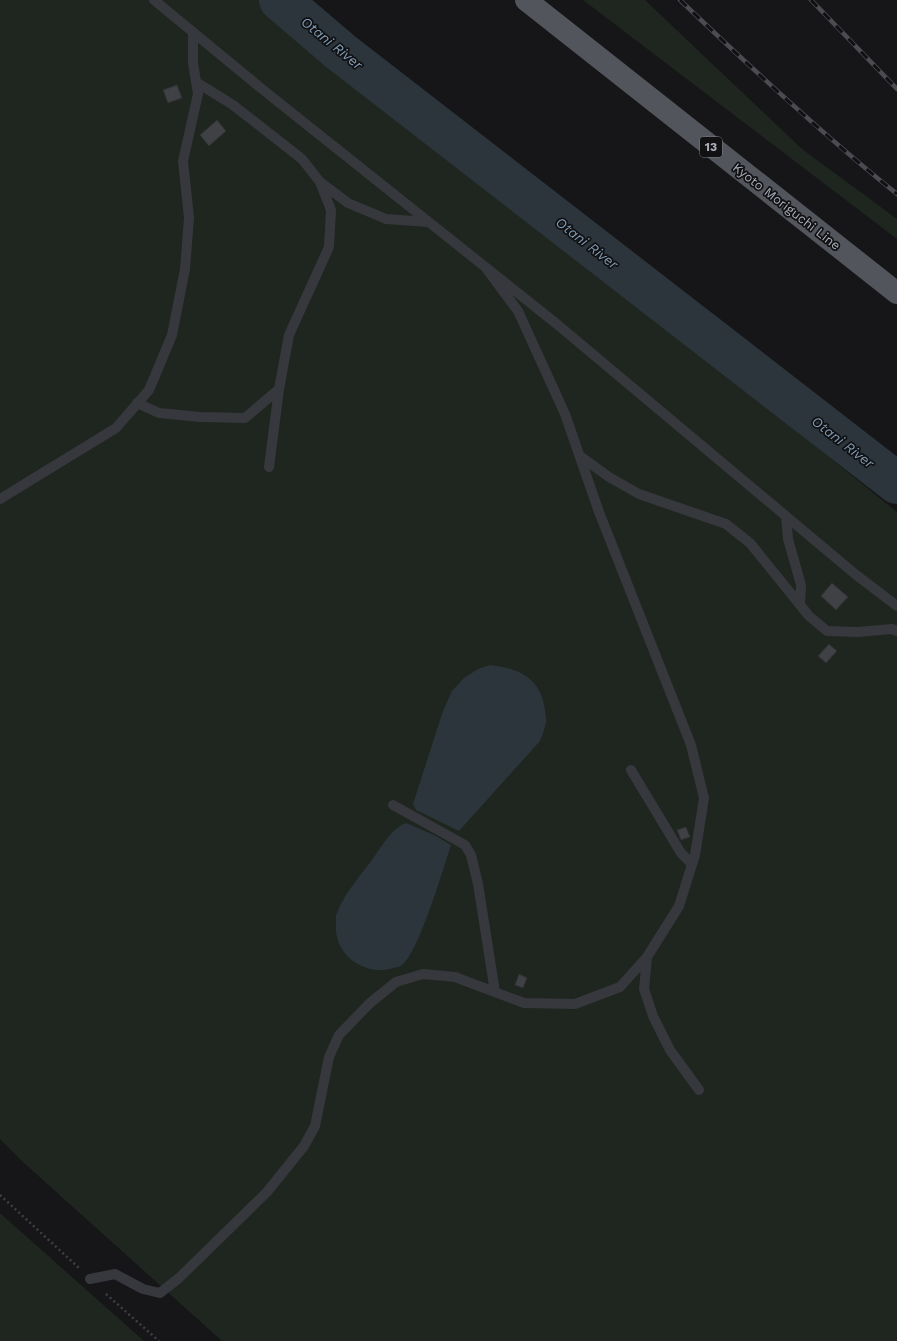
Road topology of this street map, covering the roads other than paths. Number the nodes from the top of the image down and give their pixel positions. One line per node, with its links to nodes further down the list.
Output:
1 (154, 0): 3 (lane)
2 (526, 0): 8 (main road, Kyoto Moriguchi Line / 13)
3 (193, 32): 4 (lane); 6 (lane)
4 (196, 82): 5 (lane); 10 (lane)
5 (320, 182): 6 (lane); 9 (lane)
6 (428, 222): 7 (lane)
7 (486, 268): 11 (lane); 14 (lane)
8 (897, 293)
9 (279, 389): 10 (lane); 12 (lane)
10 (137, 403): 13 (lane)
11 (580, 456): 15 (lane); 20 (lane)
12 (269, 467)
13 (0, 499)
14 (786, 516): 15 (lane); 16 (lane)
15 (800, 604): 17 (lane)
16 (897, 606)
17 (897, 631)
18 (631, 770): 20 (lane)
19 (393, 805): 22 (lane)
20 (692, 864): 21 (lane)
21 (647, 957): 22 (lane); 23 (lane)
22 (495, 992): 24 (lane)
23 (699, 1090)
24 (90, 1279)

